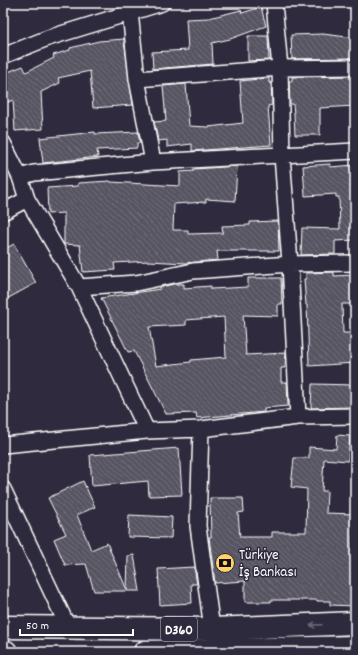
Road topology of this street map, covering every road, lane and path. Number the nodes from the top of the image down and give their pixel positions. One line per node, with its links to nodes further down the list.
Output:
1 (162, 3): 3 (street)
2 (274, 3): 6 (street)
3 (130, 12): 4 (street); 7 (street)
4 (3, 56)
5 (355, 67): 6 (street)
6 (280, 68): 7 (street); 10 (street)
7 (137, 79): 11 (street)
8 (3, 143): 12 (street)
9 (355, 151): 10 (street)
10 (282, 155): 11 (street); 16 (street)
11 (153, 162): 12 (street)
12 (20, 177): 13 (street)
13 (26, 199): 14 (street); 17 (street)
14 (3, 212)
15 (355, 263): 16 (street)
16 (290, 264): 17 (street); 19 (street)
17 (78, 287): 21 (street)
18 (355, 416): 19 (street)
19 (298, 417): 20 (street)
20 (201, 430): 21 (street); 27 (street)
21 (147, 431): 22 (street)
22 (3, 445)
23 (3, 489): 26 (street)
24 (355, 623): 27 (highway, D360, one-way to 27)
25 (3, 627): 26 (highway, D360)
26 (68, 627): 27 (highway, D360)
27 (212, 629)
28 (355, 646): 29 (highway, D360)
29 (222, 651): 30 (highway, D360)
30 (145, 652)

